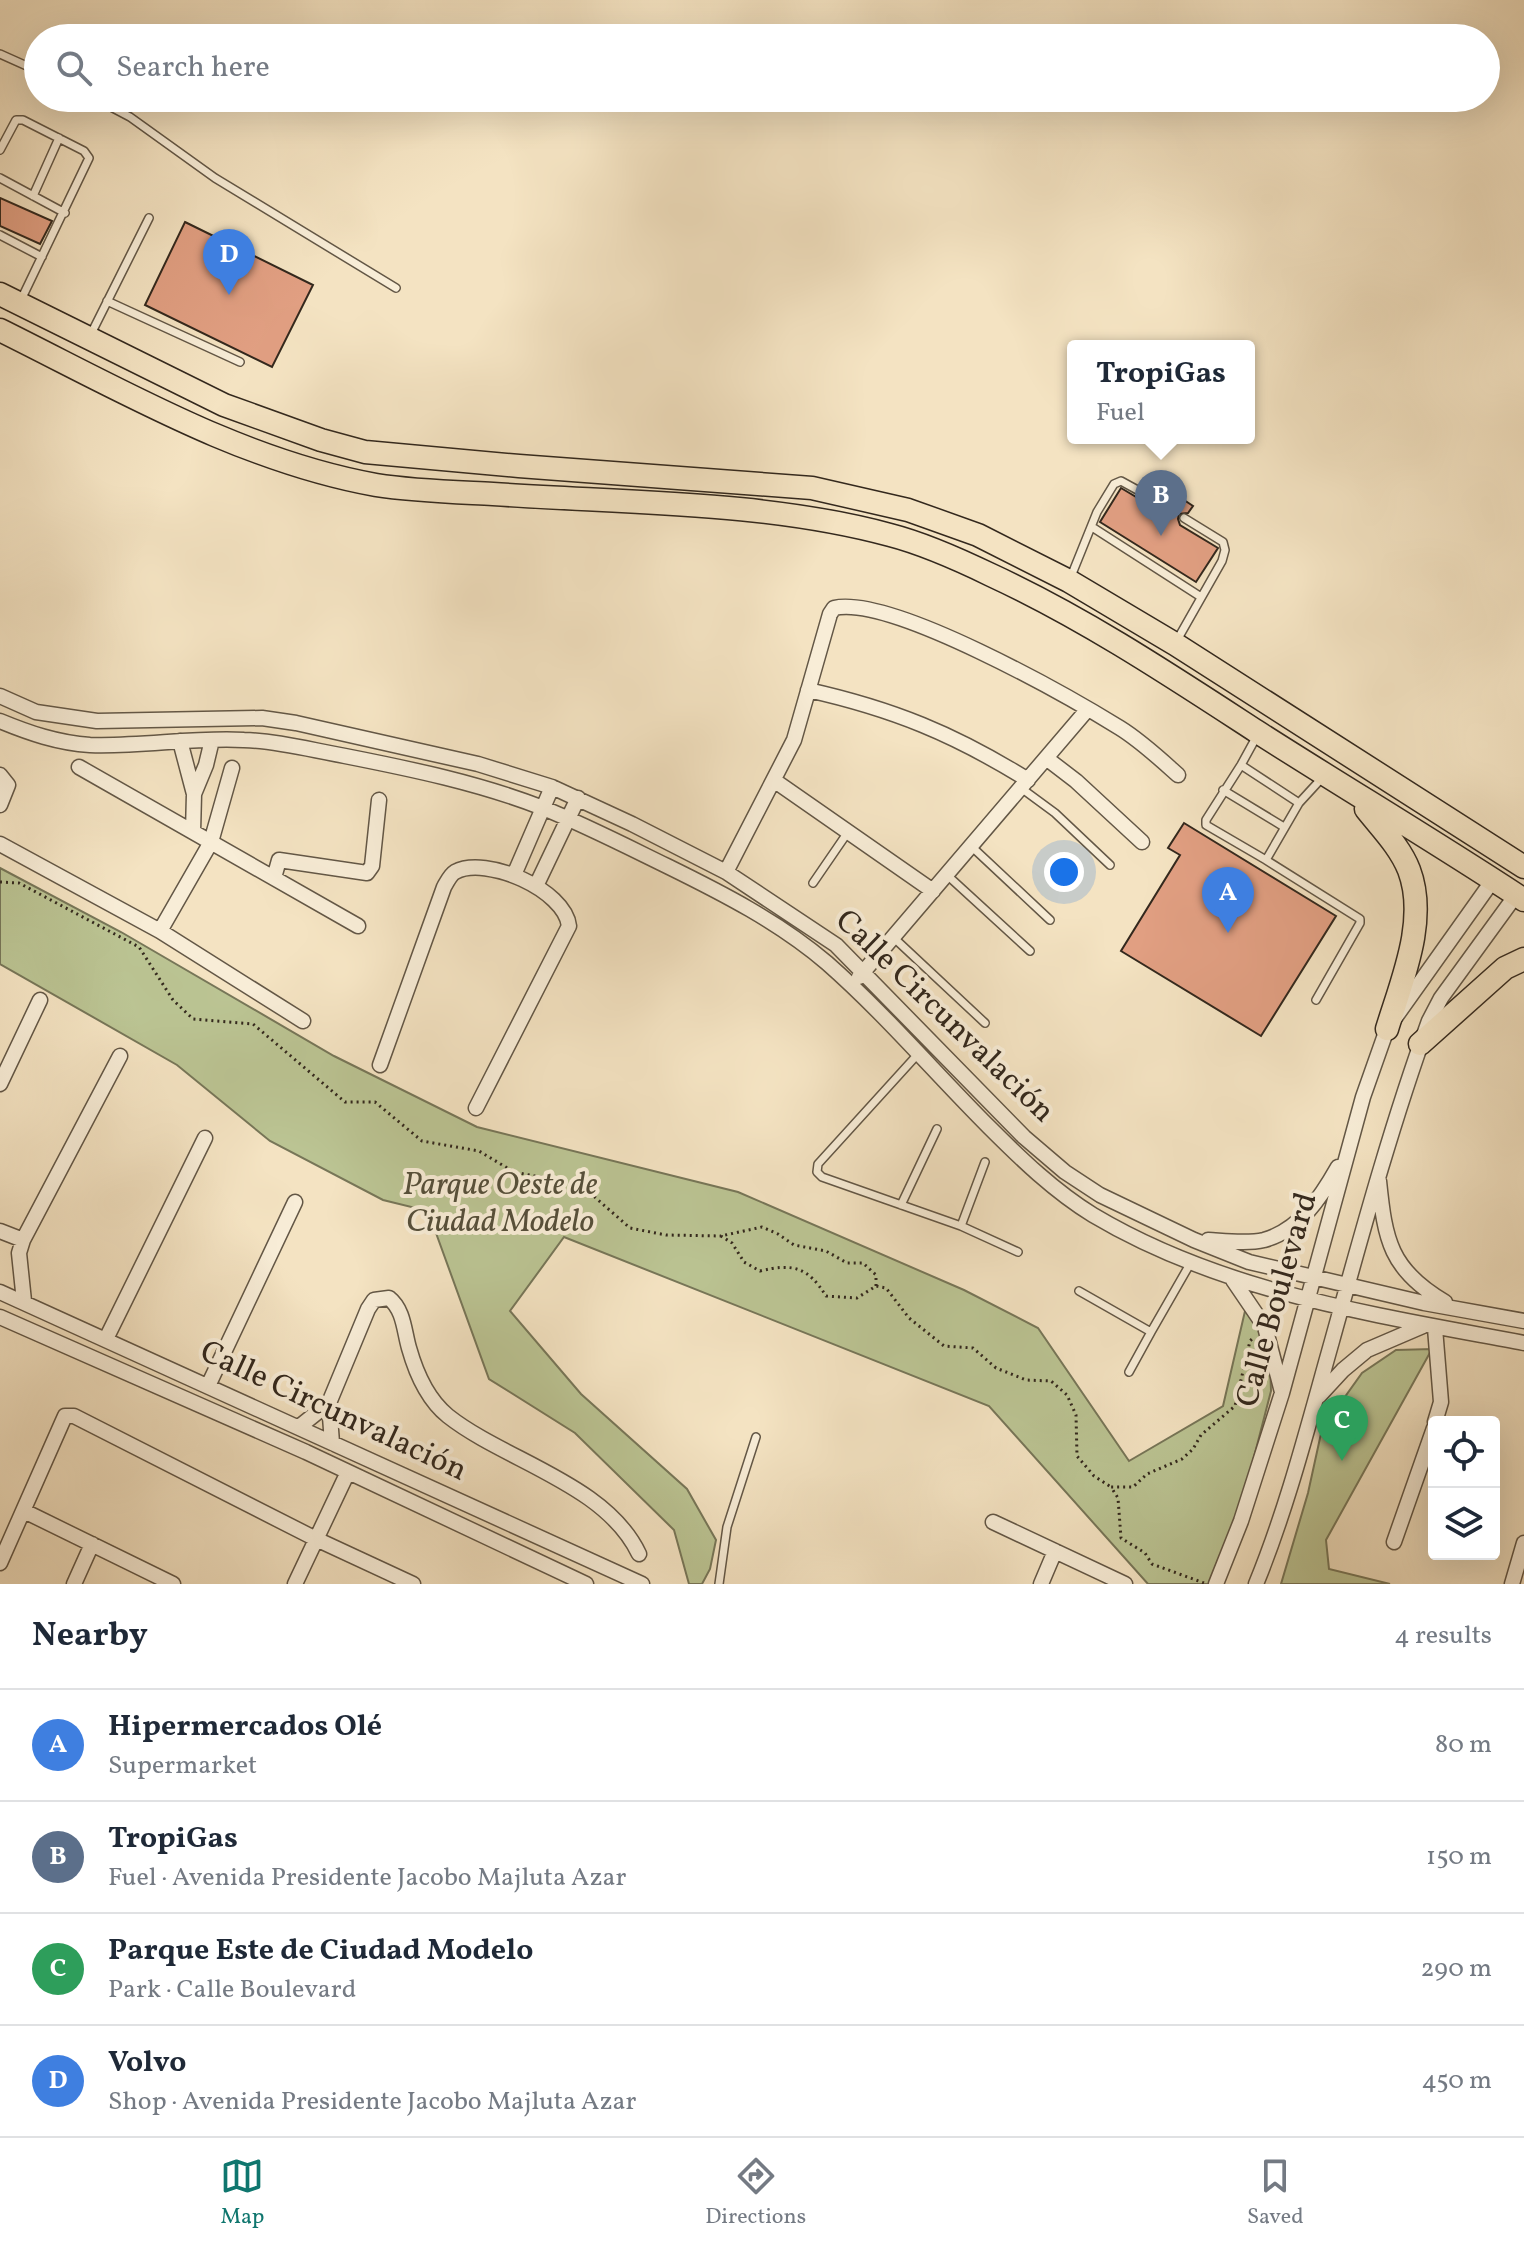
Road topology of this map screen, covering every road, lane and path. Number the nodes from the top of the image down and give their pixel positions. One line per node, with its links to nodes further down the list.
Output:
1 (0, 54): 2 (lane)
2 (24, 65)
3 (121, 112): 12 (lane)
4 (59, 138): 5 (lane); 7 (lane); 8 (lane)
5 (0, 150)
6 (0, 178): 7 (lane)
7 (33, 196): 8 (lane)
8 (65, 213): 11 (lane)
9 (149, 218): 14 (lane)
10 (0, 235): 11 (lane)
11 (42, 257): 13 (lane)
12 (396, 288)
13 (10, 299): 16 (main road)
14 (107, 301): 16 (lane); 17 (lane)
15 (0, 330): 28 (main road)
16 (88, 340): 21 (main road)
17 (240, 362)
18 (1163, 504): 20 (lane)
19 (1184, 518): 22 (lane)
20 (1092, 527): 21 (lane); 22 (lane)
21 (1069, 581): 23 (main road)
22 (1201, 597): 23 (lane)
23 (1175, 644): 59 (main road)
24 (808, 690): 26 (street); 38 (street); 39 (street)
25 (0, 696): 40 (street, Calle Circunvalación)
26 (1087, 710): 31 (street); 36 (street)
27 (0, 721): 30 (street, Calle Circunvalación)
28 (1259, 732): 32 (lane); 37 (main road)
29 (212, 740): 30 (street, Calle Circunvalación); 42 (street); 48 (street, Calle Circunvalación)
30 (180, 741): 42 (street)
31 (1046, 758): 39 (street); 54 (street)
32 (1241, 765): 41 (lane); 46 (lane)
33 (79, 767): 51 (street)
34 (232, 768): 53 (street)
35 (0, 775): 47 (street)
36 (1178, 775)
37 (1325, 775): 43 (main road); 46 (lane)
38 (775, 781): 52 (street); 60 (street)
39 (1024, 784): 56 (street); 58 (lane)
40 (552, 787): 44 (street, Calle Circunvalación); 48 (street)
41 (1223, 790): 50 (lane); 57 (lane)
42 (194, 794): 51 (street)
43 (1356, 795): 64 (main road); 82 (main road)
44 (578, 798): 49 (street); 60 (street, Calle Circunvalación)
45 (379, 800): 63 (street)
46 (1299, 803): 50 (lane)
47 (0, 805)
48 (542, 808): 49 (street, Calle Circunvalación); 61 (street)
49 (567, 820): 67 (street); 77 (street, Calle Circunvalación)
50 (1284, 827): 57 (lane)
51 (193, 832): 53 (street)
52 (848, 832): 66 (lane); 68 (street)
53 (211, 842): 63 (street); 72 (street)
54 (1142, 842)
55 (0, 844): 72 (street)
56 (971, 846): 62 (street); 70 (lane)
57 (1266, 860): 79 (lane)
58 (1110, 865)
59 (1524, 867)
60 (726, 872): 76 (street, Calle Circunvalación)
61 (514, 875): 67 (street); 86 (street)
62 (947, 875): 68 (street); 74 (lane)
63 (274, 878): 71 (street)
64 (1493, 880): 69 (main road); 82 (street, Calle Boulevard)
65 (0, 882): 98 (path)
66 (813, 883)
67 (536, 886): 88 (street)
68 (933, 891): 73 (street)
69 (1520, 898): 83 (street, Calle Boulevard)
70 (1050, 920)
71 (358, 926)
72 (160, 931): 80 (street)
73 (893, 937): 76 (street); 81 (lane)
74 (1030, 951)
75 (1524, 959): 83 (main road)
76 (864, 972): 77 (street); 100 (street, Calle Circunvalación)
77 (851, 986): 84 (street, Calle Circunvalación)
78 (40, 1000): 87 (street)
79 (1316, 1000)
80 (303, 1021)
81 (985, 1023)
82 (1387, 1029): 91 (street, Calle Boulevard)
83 (1420, 1044): 93 (street, Calle Boulevard)
84 (918, 1054): 95 (lane); 102 (street, Calle Circunvalación)
85 (120, 1056): 99 (street)
86 (380, 1065)
87 (0, 1084)
88 (476, 1108)
89 (937, 1129): 95 (lane)
90 (205, 1138): 118 (street)
91 (1348, 1149): 100 (street); 103 (street, Calle Boulevard)
92 (985, 1162): 96 (lane)
93 (1378, 1172): 105 (street, Calle Boulevard); 112 (street)
94 (295, 1202): 121 (street)
95 (901, 1205): 96 (lane)
96 (961, 1226): 101 (lane)
97 (0, 1231): 99 (street)
98 (721, 1236): 106 (path); 106 (path)
99 (23, 1240): 110 (street)
100 (1194, 1240): 103 (street, Calle Circunvalación)
101 (1018, 1252)
102 (1190, 1264): 104 (street, Calle Circunvalación); 117 (lane)
103 (1314, 1277): 105 (street, Calle Circunvalación); 109 (street, Calle Boulevard)
104 (1233, 1280): 109 (street, Calle Circunvalación); 115 (street)
105 (1347, 1285): 111 (street, Calle Boulevard); 112 (street, Calle Circunvalación)
106 (876, 1286): 133 (path)
107 (1079, 1291): 117 (lane)
108 (0, 1292): 110 (street, Calle Circunvalación)
109 (1308, 1298): 111 (street, Calle Circunvalación); 122 (street, Calle Boulevard)
110 (24, 1301): 118 (street, Calle Circunvalación)
111 (1341, 1306): 116 (street, Calle Circunvalación); 123 (street, Calle Boulevard)
112 (1453, 1306): 114 (street, Calle Circunvalación)
113 (0, 1317): 131 (street, Calle Circunvalación)
114 (1524, 1321)
115 (1265, 1327): 122 (street); 133 (path)
116 (1429, 1327): 119 (street, Calle Circunvalación); 123 (street); 125 (street)
117 (1151, 1332): 120 (lane)
118 (106, 1339): 121 (street, Calle Circunvalación)
119 (1524, 1343)
120 (1129, 1372)
121 (208, 1386): 126 (street, Calle Circunvalación)
122 (1282, 1393): 143 (street, Calle Boulevard)
123 (1316, 1399): 153 (street, Calle Boulevard)
124 (329, 1403): 126 (street); 129 (street); 141 (street)
125 (1437, 1416)
126 (299, 1427): 127 (street, Calle Circunvalación)
127 (315, 1435): 129 (street, Calle Circunvalación); 131 (street)
128 (756, 1437): 150 (lane)
129 (332, 1443): 149 (street, Calle Circunvalación)
130 (1428, 1445): 137 (street)
131 (306, 1452): 132 (street, Calle Circunvalación)
132 (347, 1474): 136 (street); 148 (street, Calle Circunvalación)
133 (1111, 1487): 143 (path)
134 (24, 1511): 136 (street); 139 (street); 142 (street)
135 (993, 1522): 140 (street)
136 (316, 1539): 144 (street); 147 (street)
137 (1394, 1542)
138 (1524, 1543): 154 (street)
139 (92, 1544): 145 (street); 146 (street)
140 (1055, 1551): 151 (street); 152 (street)
141 (639, 1554)
142 (0, 1563)
143 (1218, 1582)
144 (408, 1583)
145 (74, 1584)
146 (173, 1584)
147 (295, 1584)
148 (586, 1584)
149 (642, 1584)
150 (719, 1584)
151 (1041, 1584)
152 (1125, 1584)
153 (1256, 1584)
154 (1512, 1584)

